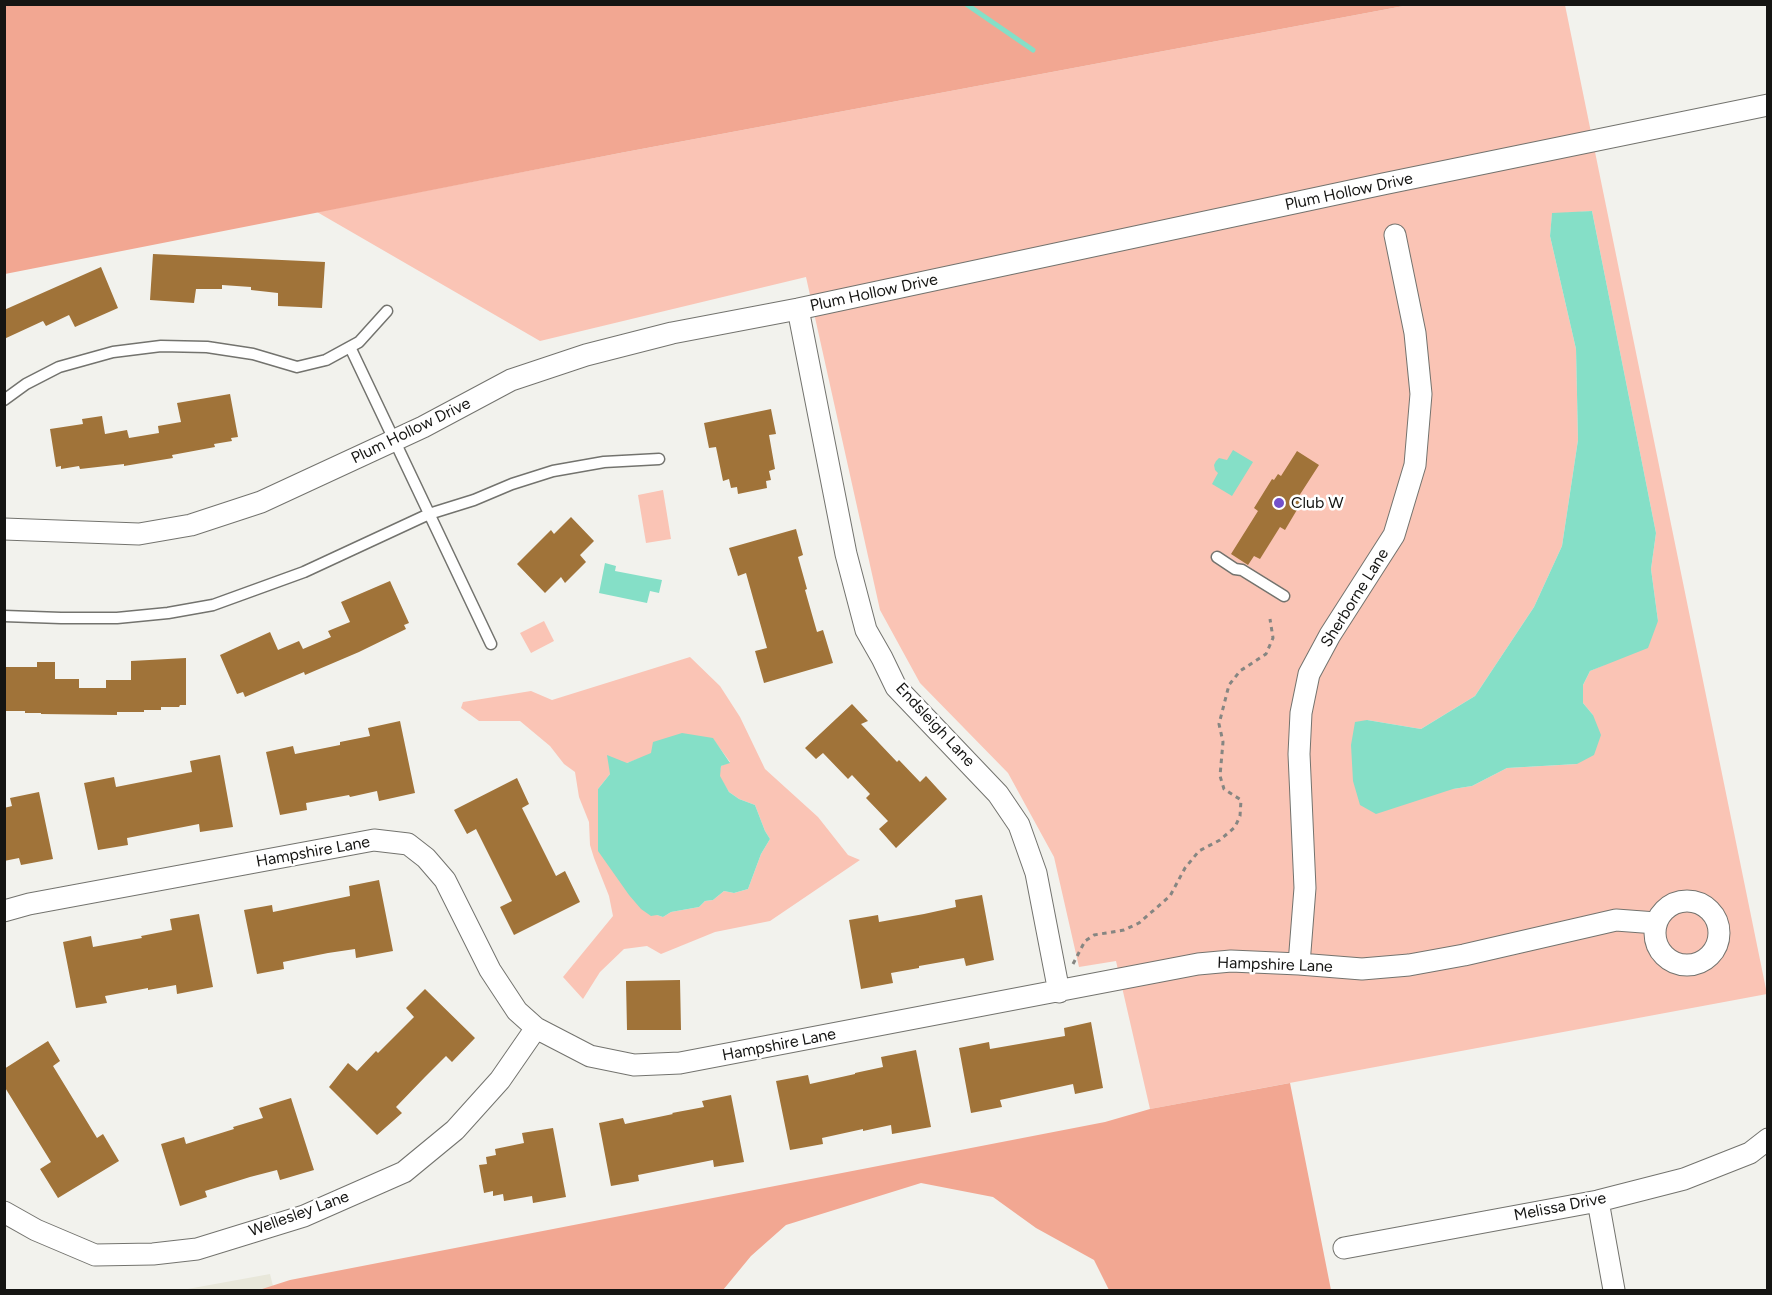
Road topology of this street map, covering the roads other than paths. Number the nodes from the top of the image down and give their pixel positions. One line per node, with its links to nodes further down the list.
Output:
1 (1767, 105): 3 (street, Plum Hollow Drive)
2 (1395, 236): 17 (street, Sherborne Lane)
3 (798, 309): 7 (street, Plum Hollow Drive); 18 (street, Endsleigh Lane)
4 (387, 311): 5 (lane)
5 (350, 347): 6 (lane); 7 (lane)
6 (4, 400)
7 (394, 440): 9 (lane); 10 (street, Plum Hollow Drive)
8 (659, 459): 9 (lane)
9 (429, 514): 13 (lane); 14 (lane)
10 (4, 529)
11 (1216, 557): 12 (lane)
12 (1284, 596)
13 (4, 616)
14 (491, 644)
15 (4, 912): 19 (street, Hampshire Lane)
16 (1656, 922): 17 (street, Hampshire Lane)
17 (1299, 964): 18 (street, Hampshire Lane)
18 (1059, 992): 19 (street, Hampshire Lane)
19 (536, 1028): 22 (street, Wellesley Lane)
20 (1767, 1139): 21 (street, Melissa Drive)
21 (1598, 1201): 23 (street, Melissa Drive); 24 (street)
22 (4, 1212)
23 (1344, 1248)
24 (1614, 1290)

